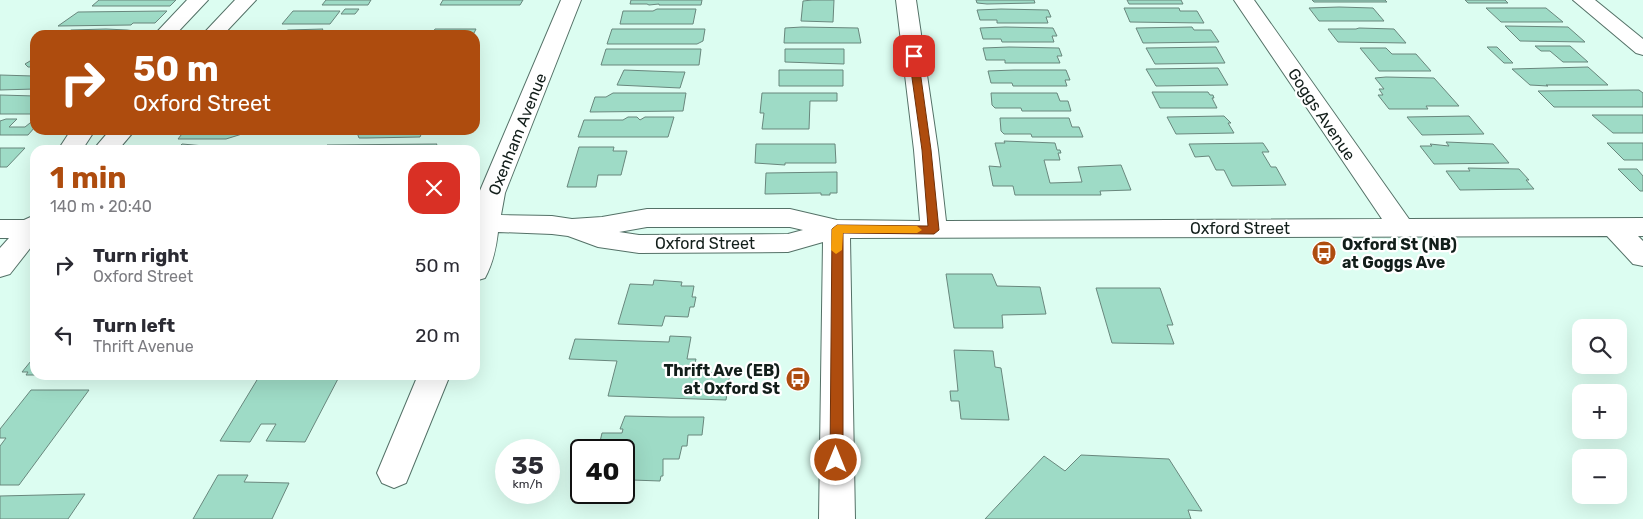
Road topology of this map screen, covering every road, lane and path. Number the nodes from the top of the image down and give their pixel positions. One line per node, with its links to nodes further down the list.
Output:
1 (198, 0): 7 (street)
2 (246, 0): 8 (street)
3 (571, 0): 12 (street, Oxenham Avenue)
4 (906, 0): 19 (street)
5 (1244, 0): 14 (street, Goggs Avenue)
6 (1583, 0): 9 (street)
7 (169, 30)
8 (217, 30)
9 (1643, 49)
10 (119, 135): 11 (street)
11 (110, 145)
12 (481, 223): 18 (street, Oxford Street); 22 (street, Oxenham Avenue)
13 (30, 227): 17 (street)
14 (1401, 227): 15 (street, Oxford Street); 19 (street, Oxford Street)
15 (1614, 227): 16 (street, Oxford Street); 21 (street)
16 (1643, 227)
17 (0, 229)
18 (837, 229): 19 (street, Oxford Street); 26 (street)
19 (934, 230)
20 (30, 232): 23 (street)
21 (1643, 257)
22 (480, 258)
23 (0, 268)
24 (432, 380): 25 (street)
25 (394, 473)
26 (837, 519)

